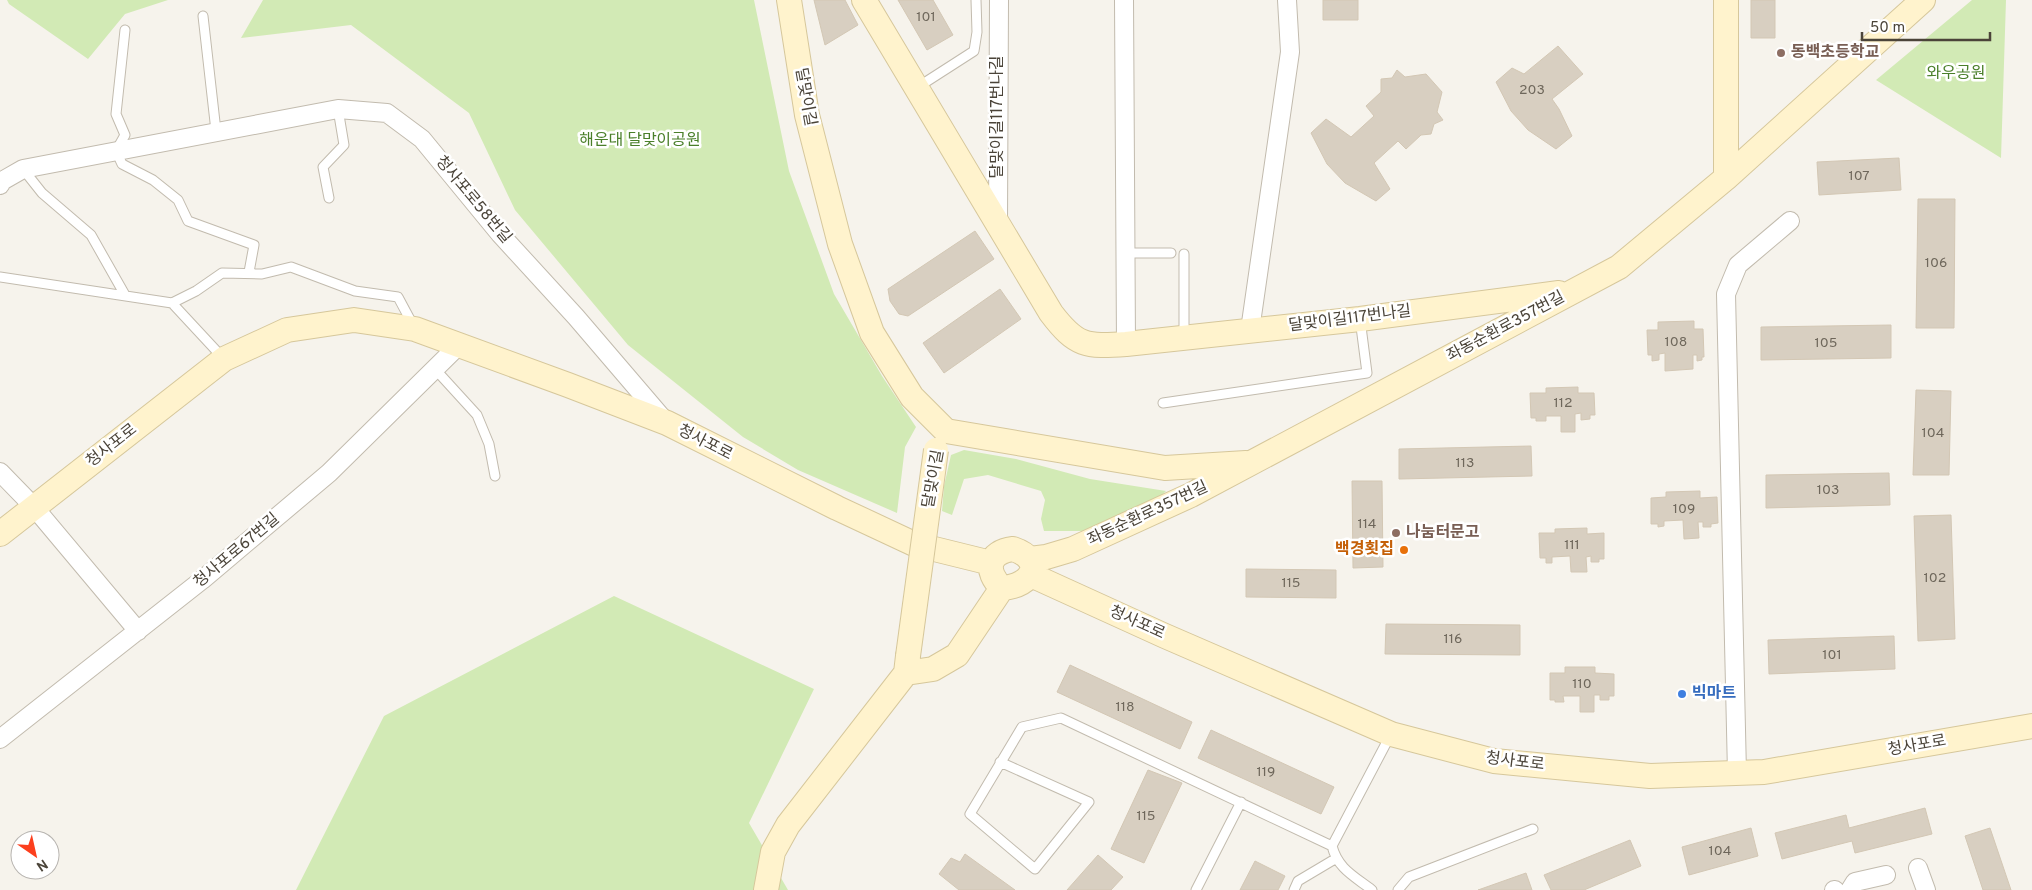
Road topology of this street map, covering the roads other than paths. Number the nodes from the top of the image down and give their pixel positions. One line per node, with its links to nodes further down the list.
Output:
1 (789, 0): 39 (street, 달맞이길)
2 (864, 0): 11 (street)
3 (976, 0): 11 (lane)
4 (999, 0): 19 (street, 달맞이길117번나길)
5 (1124, 0): 21 (street)
6 (1287, 0): 31 (street)
7 (1726, 0): 16 (street)
8 (1923, 0): 16 (street, 좌동순환로357번길)
9 (203, 16): 13 (lane)
10 (125, 30): 14 (lane)
11 (918, 87): 19 (street)
12 (338, 109): 13 (street, 청사포로58번길); 18 (lane); 38 (street, 청사포로58번길)
13 (216, 131): 14 (street, 청사포로58번길)
14 (116, 151): 15 (street, 청사포로58번길); 24 (lane)
15 (23, 169): 17 (street, 청사포로58번길); 27 (lane)
16 (1726, 178): 26 (street, 좌동순환로357번길)
17 (0, 184)
18 (329, 198)
19 (998, 221): 33 (street, 달맞이길117번나길)
20 (1790, 221): 54 (street)
21 (1126, 253): 22 (lane); 33 (street)
22 (1171, 253)
23 (1184, 254): 32 (lane)
24 (249, 272): 28 (lane); 30 (lane)
25 (0, 277): 27 (lane)
26 (1573, 291): 29 (street, 달맞이길117번나길); 40 (street, 좌동순환로357번길)
27 (125, 295): 28 (lane)
28 (172, 303): 35 (lane)
29 (1360, 319): 31 (street, 달맞이길117번나길); 37 (lane)
30 (415, 330): 34 (street, 청사포로); 35 (street, 청사포로)
31 (1250, 330): 32 (street, 달맞이길117번나길)
32 (1184, 338): 33 (street, 달맞이길117번나길)
33 (1126, 344)
34 (459, 345): 36 (street, 청사포로67번길); 38 (street, 청사포로)
35 (224, 359): 43 (street, 청사포로)
36 (435, 368): 42 (lane); 48 (street, 청사포로67번길)
37 (1163, 403)
38 (667, 424): 45 (street, 청사포로)
39 (941, 441): 40 (street); 49 (street, 달맞이길, bridge)
40 (1256, 462): 46 (street, 좌동순환로357번길)
41 (0, 472): 43 (street)
42 (495, 476)
43 (34, 507): 44 (street, 청사포로); 48 (street)
44 (0, 534)
45 (991, 563): 46 (street); 47 (street)
46 (1030, 567): 47 (street); 51 (street, 청사포로)
47 (1002, 588): 49 (street)
48 (138, 631): 52 (street, 청사포로67번길)
49 (907, 664): 61 (street)
50 (2032, 726): 54 (street, 청사포로)
51 (1391, 734): 54 (street, 청사포로); 57 (lane)
52 (0, 739)
53 (1000, 762): 53 (lane); 55 (lane)
54 (1737, 773)
55 (1241, 802): 57 (lane); 62 (lane)
56 (1533, 829): 65 (lane)
57 (1332, 846): 58 (lane)
58 (1335, 859): 63 (lane); 64 (lane)
59 (1918, 868): 67 (street)
60 (1886, 875): 66 (street)
61 (766, 890)
62 (1196, 890)
63 (1294, 890)
64 (1372, 890)
65 (1398, 890)
66 (1850, 890)
67 (1924, 890)

